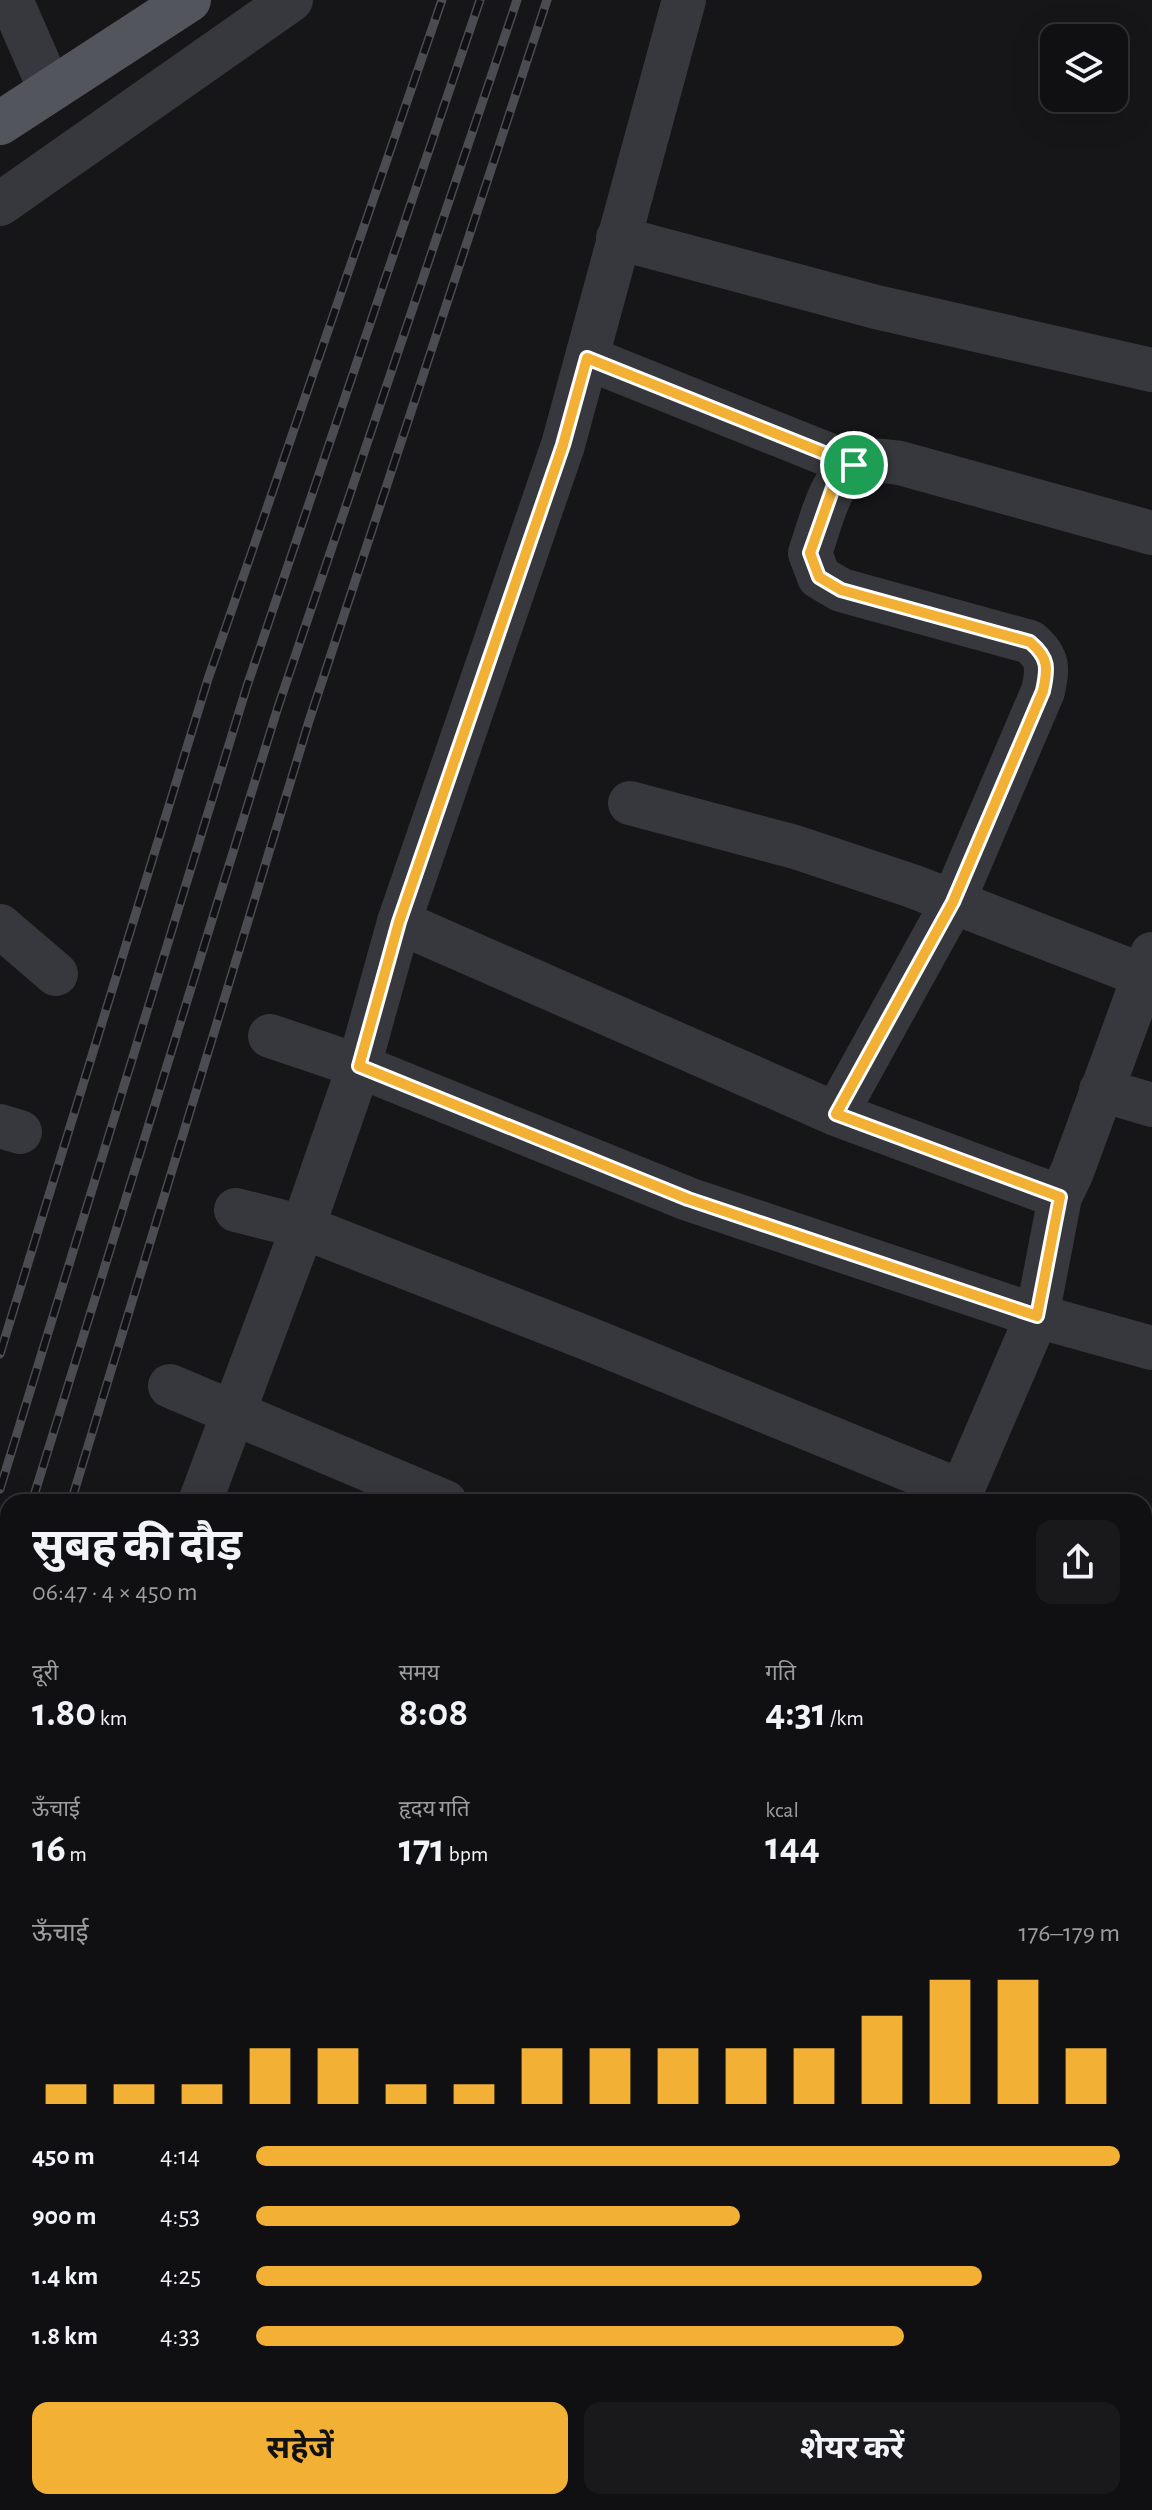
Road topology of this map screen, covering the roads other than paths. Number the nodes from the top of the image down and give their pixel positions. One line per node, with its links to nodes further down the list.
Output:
1 (11, 0): 6 (street)
2 (153, 0): 6 (street)
3 (189, 0): 8 (main road)
4 (291, 0): 9 (street)
5 (684, 0): 10 (street)
6 (42, 71): 7 (street)
7 (0, 99)
8 (0, 123)
9 (0, 204)
10 (618, 238): 11 (street); 12 (street)
11 (587, 358): 13 (street); 17 (street)
12 (1150, 363)
13 (854, 465): 14 (street); 16 (street)
14 (1152, 533)
15 (630, 803): 16 (street)
16 (953, 902): 19 (street); 25 (street)
17 (399, 922): 22 (street); 25 (street)
18 (0, 926): 20 (street)
19 (1149, 970): 23 (street)
20 (56, 974)
21 (270, 1036): 22 (street)
22 (359, 1066): 28 (street); 29 (street)
23 (1101, 1090): 24 (street); 26 (street)
24 (1152, 1105)
25 (836, 1114): 26 (street)
26 (1060, 1197): 29 (street)
27 (236, 1210): 28 (street)
28 (303, 1227): 32 (street); 35 (street)
29 (1037, 1316): 30 (street); 36 (street)
30 (1152, 1348)
31 (170, 1386): 32 (street)
32 (233, 1412): 33 (street); 34 (street)
33 (203, 1494)
34 (426, 1494)
35 (954, 1494)
36 (960, 1494)

